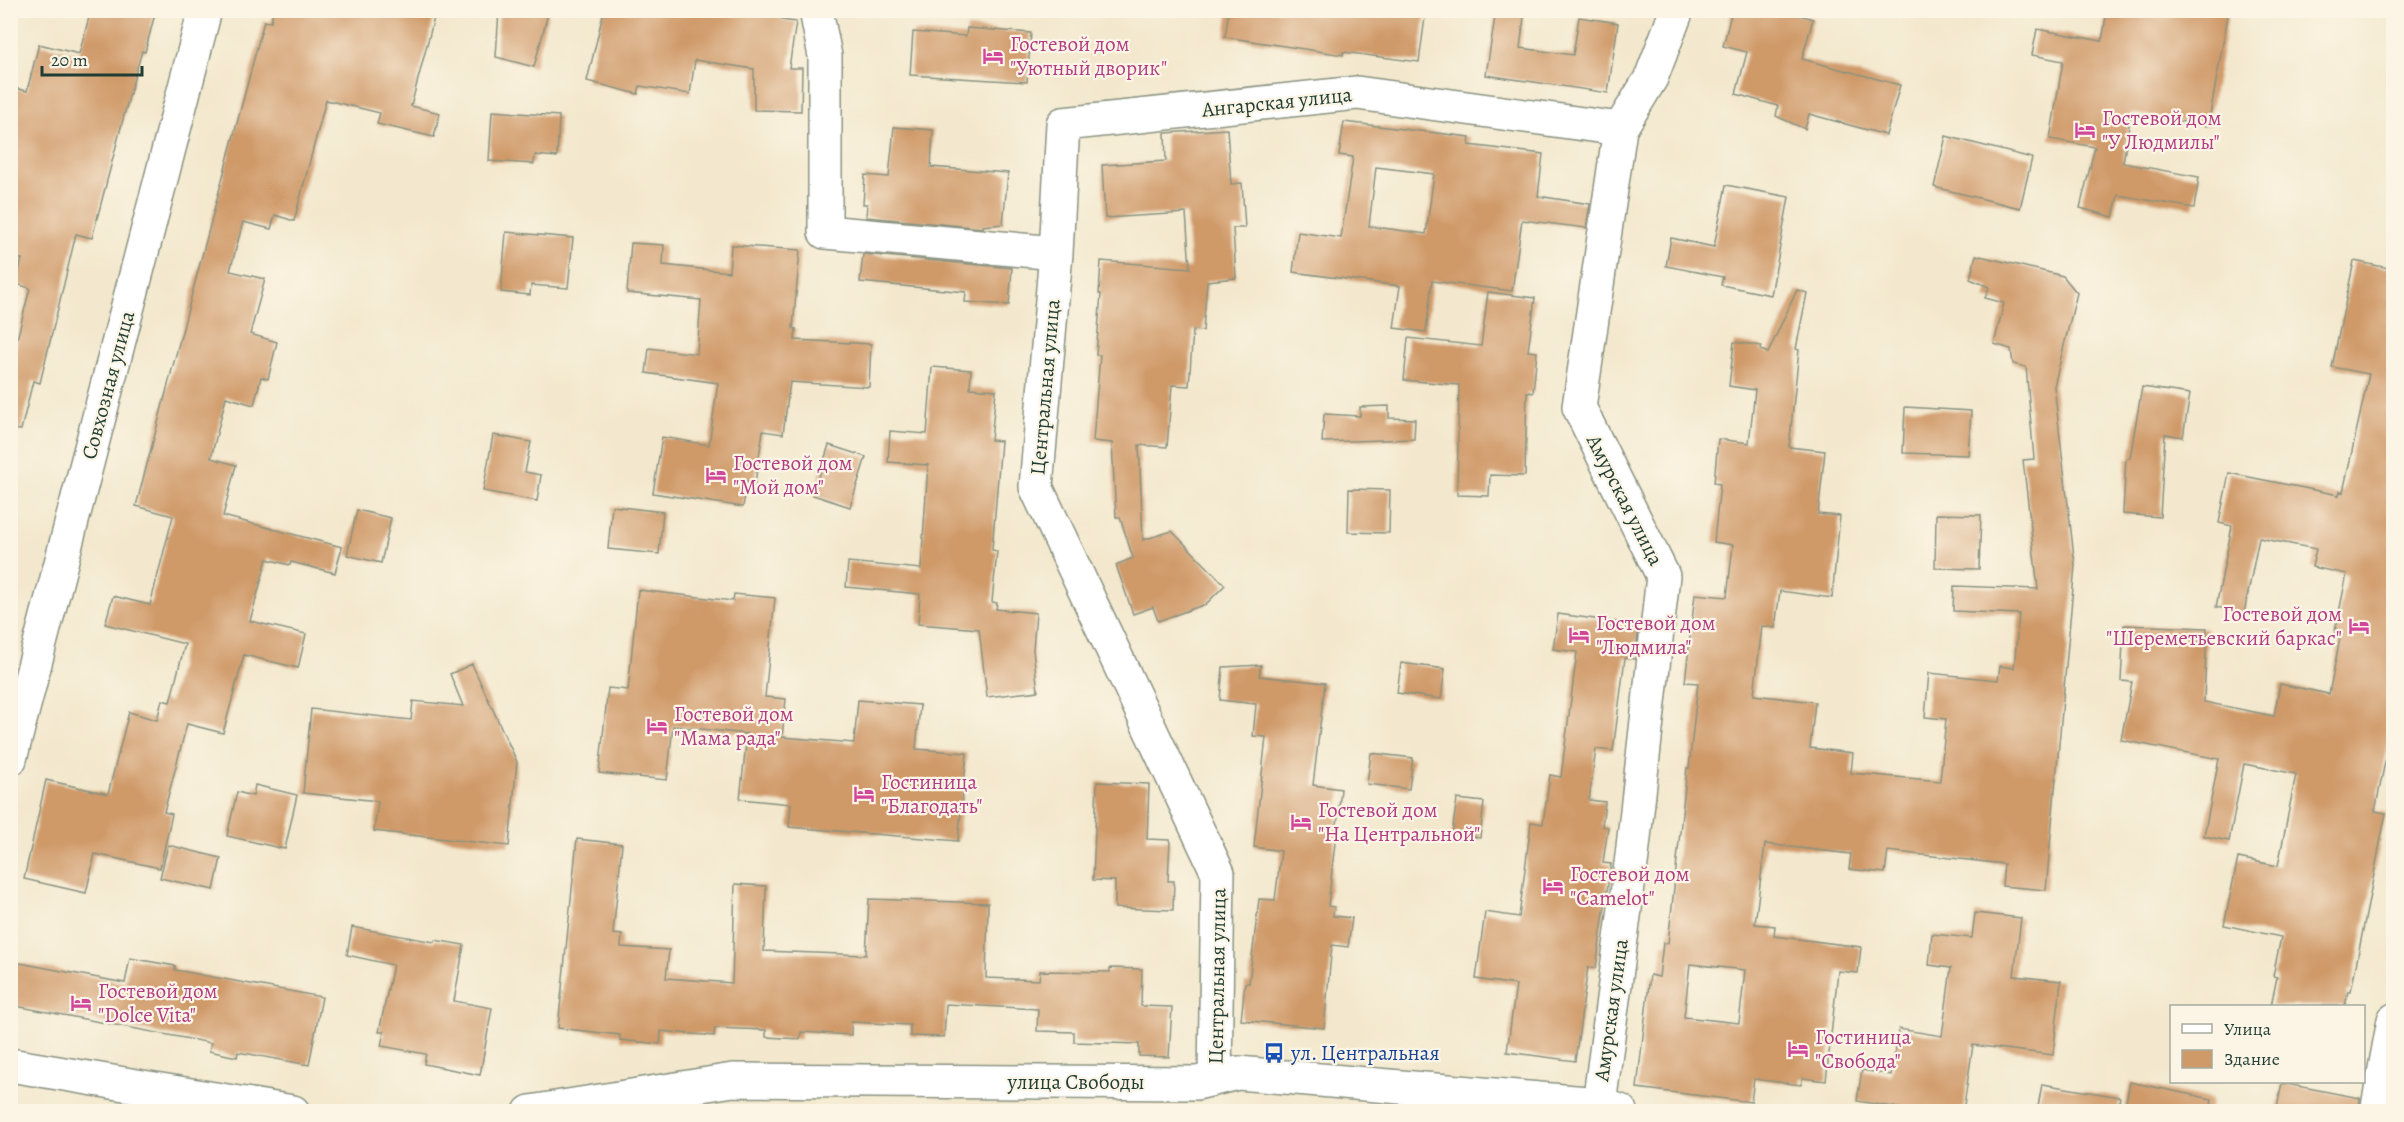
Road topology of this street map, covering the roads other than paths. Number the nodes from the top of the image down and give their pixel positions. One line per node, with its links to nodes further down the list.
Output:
1 (205, 10): 6 (street, Совхозная улица)
2 (816, 10): 5 (street)
3 (1677, 10): 4 (street, Амурская улица)
4 (1620, 129): 5 (street, Ангарская улица); 10 (street, Амурская улица)
5 (1056, 253): 9 (street, Центральная улица)
6 (10, 759)
7 (2394, 1020): 13 (street)
8 (10, 1065): 11 (street)
9 (1204, 1090): 10 (street, улица Свободы); 12 (street, улица Свободы)
10 (1606, 1109)
11 (293, 1112)
12 (530, 1112)
13 (2377, 1112)

